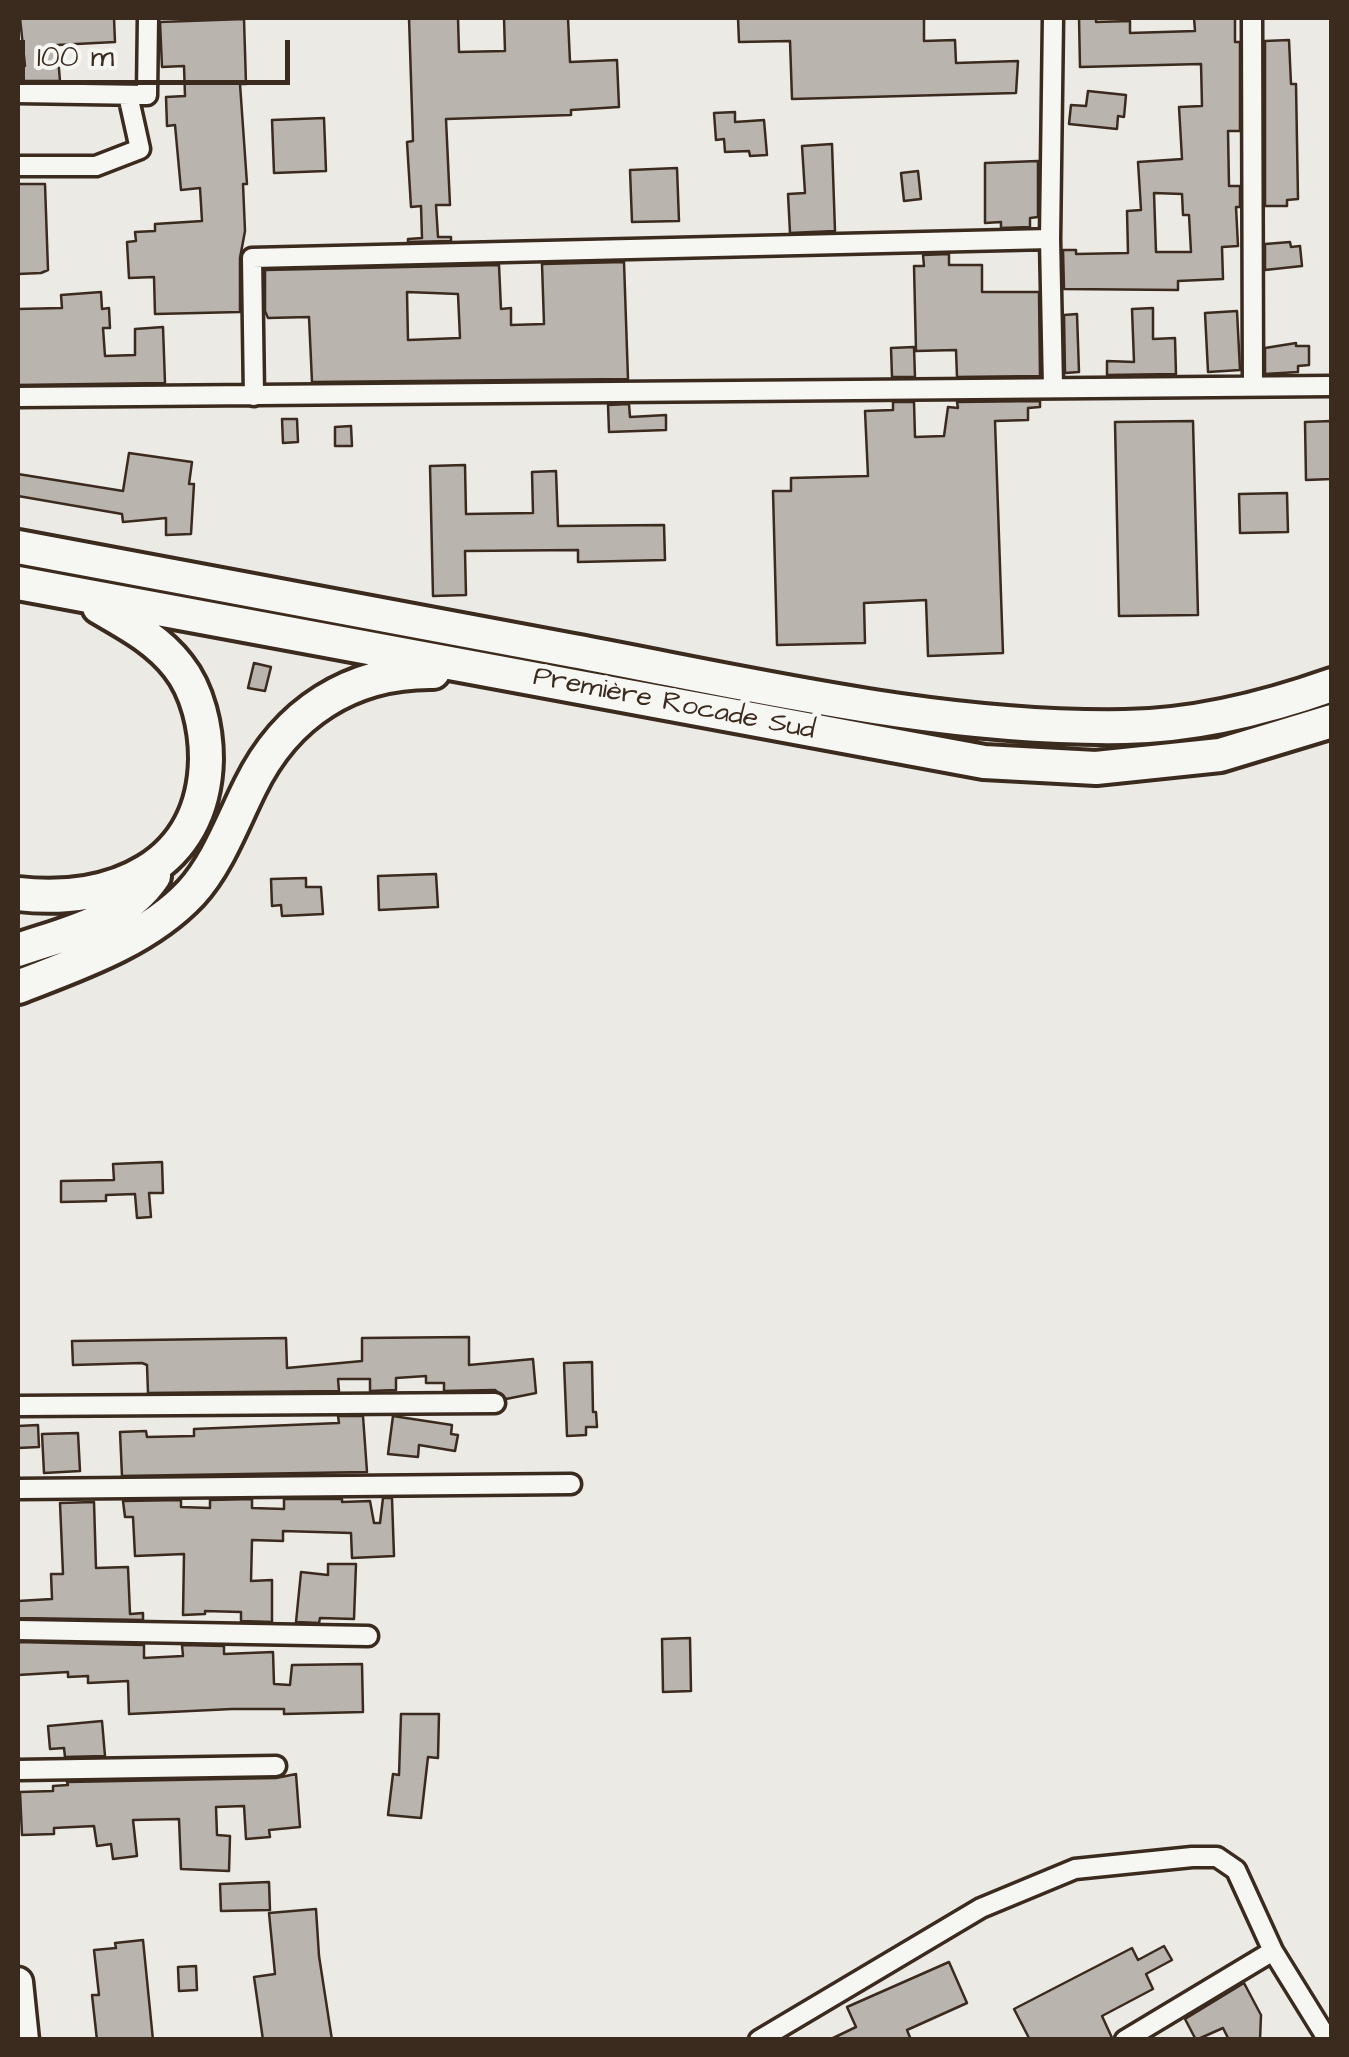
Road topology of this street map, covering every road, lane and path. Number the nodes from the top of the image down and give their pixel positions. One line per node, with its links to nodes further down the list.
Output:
1 (148, 18): 5 (street)
2 (1054, 18): 7 (street)
3 (1252, 18): 8 (street)
4 (18, 94): 5 (street)
5 (128, 95): 6 (street)
6 (18, 166)
7 (1050, 239): 10 (street); 11 (street)
8 (1253, 386): 9 (street); 10 (street)
9 (1332, 386)
10 (1054, 387): 11 (street)
11 (254, 396): 12 (street)
12 (18, 397)
13 (18, 546): 16 (highway, Première Rocade Sud)
14 (18, 584): 15 (highway, Première Rocade Sud); 18 (highway)
15 (514, 673): 17 (highway, Première Rocade Sud); 21 (highway)
16 (1332, 684)
17 (1332, 721)
18 (164, 860): 19 (highway); 20 (highway)
19 (18, 894)
20 (18, 950)
21 (18, 987)
22 (495, 1402): 23 (street)
23 (18, 1406)
24 (571, 1484): 25 (street)
25 (18, 1489)
26 (18, 1630): 27 (street)
27 (368, 1636)
28 (276, 1766): 29 (street)
29 (18, 1770)
30 (1273, 1951): 33 (street); 34 (street); 35 (street)
31 (18, 1982): 32 (main road)
32 (21, 2026)
33 (759, 2040)
34 (1125, 2040)
35 (1328, 2040)

